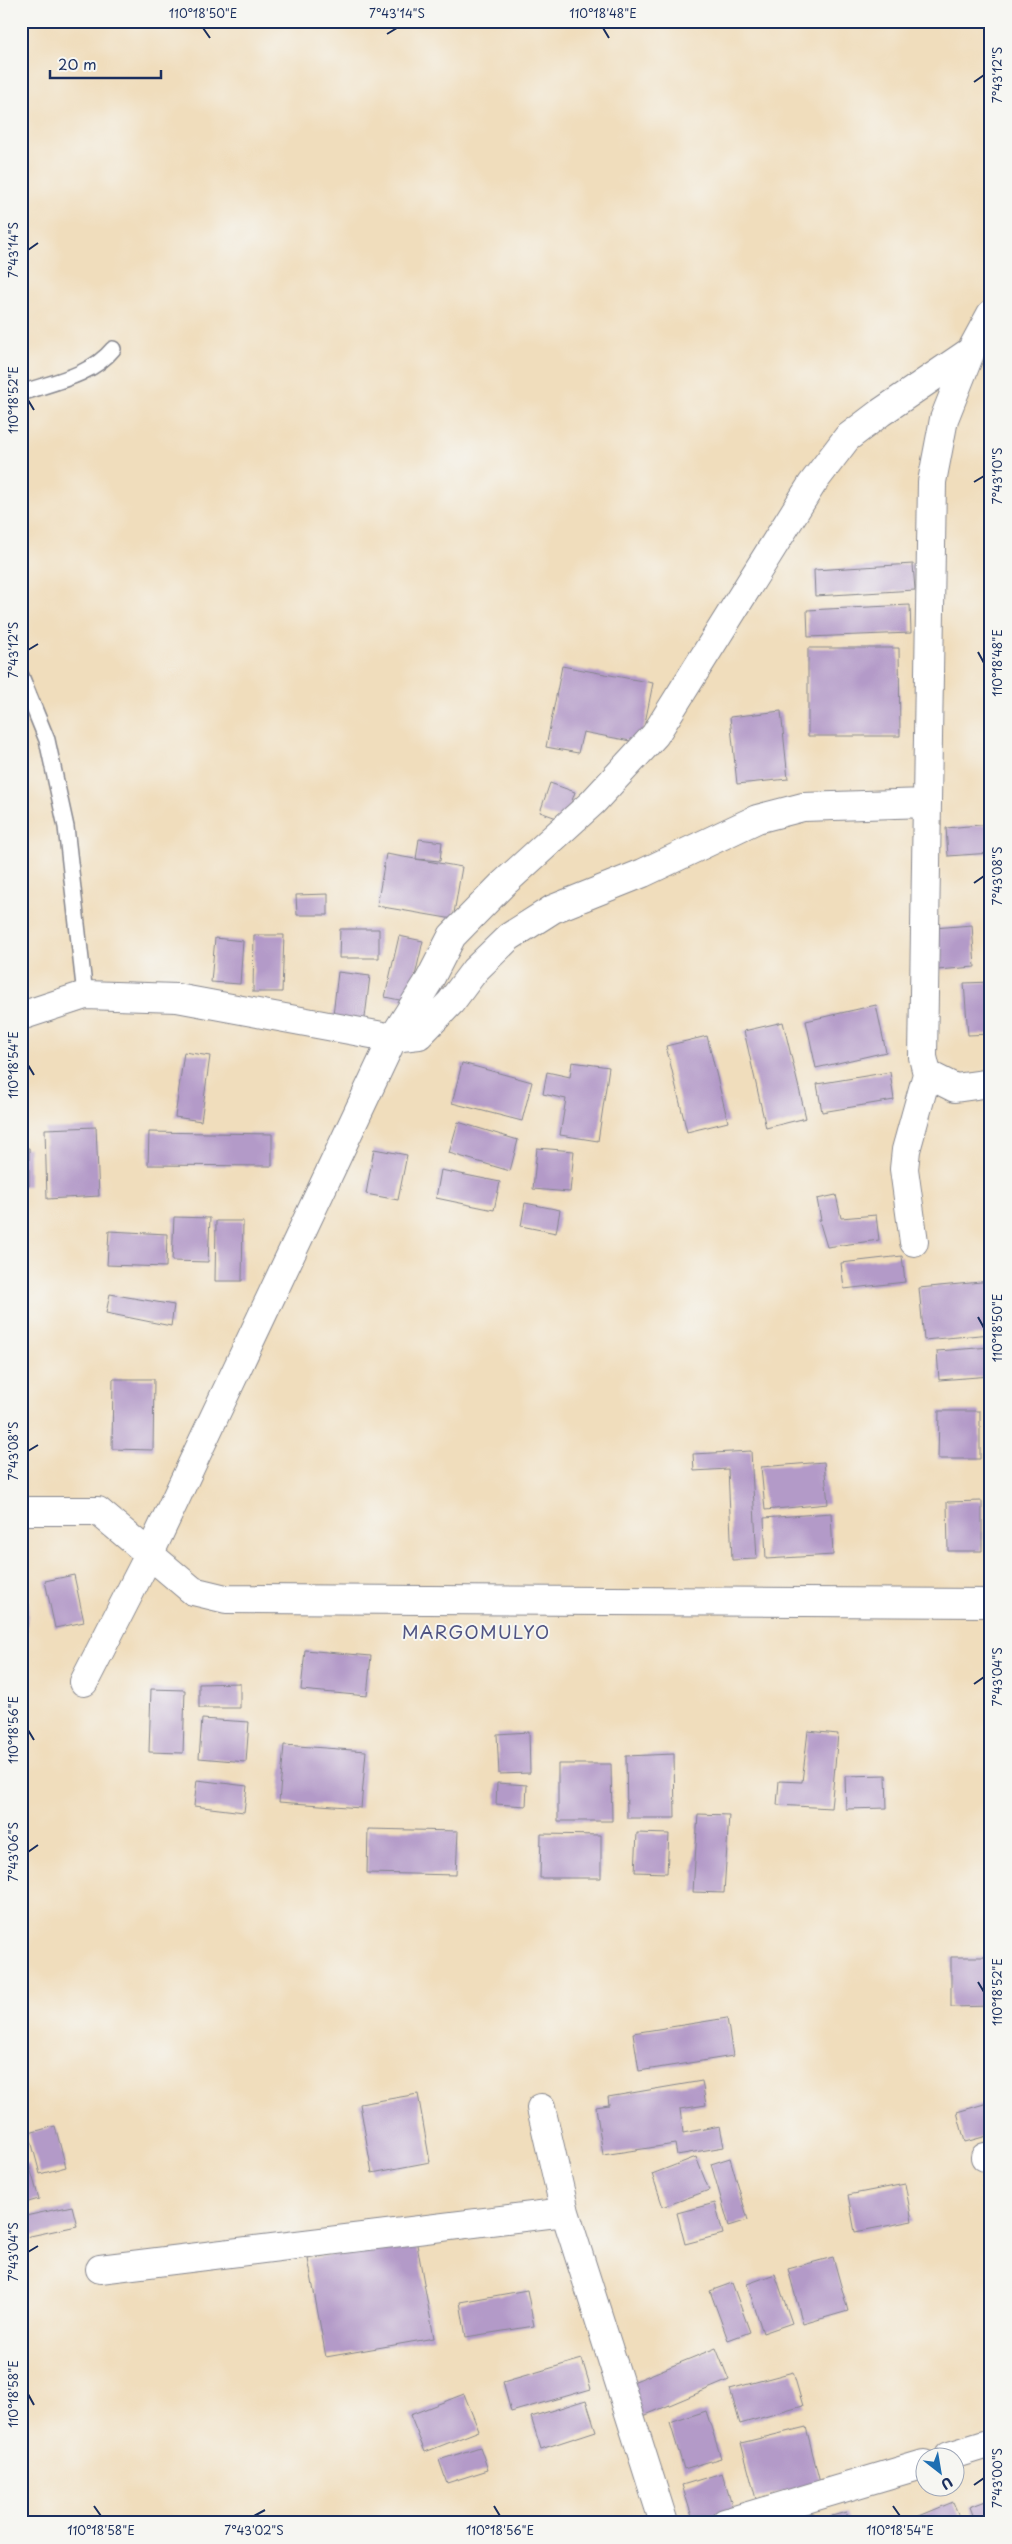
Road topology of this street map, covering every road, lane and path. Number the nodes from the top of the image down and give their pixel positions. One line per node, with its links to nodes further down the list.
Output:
1 (991, 314): 3 (street)
2 (113, 349): 4 (lane)
3 (971, 351): 6 (street); 9 (street)
4 (21, 393)
5 (21, 676): 7 (lane)
6 (926, 803): 9 (street); 10 (street)
7 (85, 995): 8 (street); 9 (street)
8 (21, 1016)
9 (393, 1038): 14 (street)
10 (927, 1074): 11 (street); 12 (street)
11 (991, 1083)
12 (914, 1242)
13 (21, 1511): 14 (street)
14 (150, 1553): 15 (street); 16 (street)
15 (991, 1603)
16 (84, 1682)
17 (541, 2108): 18 (street)
18 (564, 2212): 19 (street); 23 (street)
19 (100, 2269)
20 (991, 2443): 21 (street)
21 (964, 2451)
22 (914, 2467): 24 (street)
23 (664, 2523)
24 (725, 2523)

